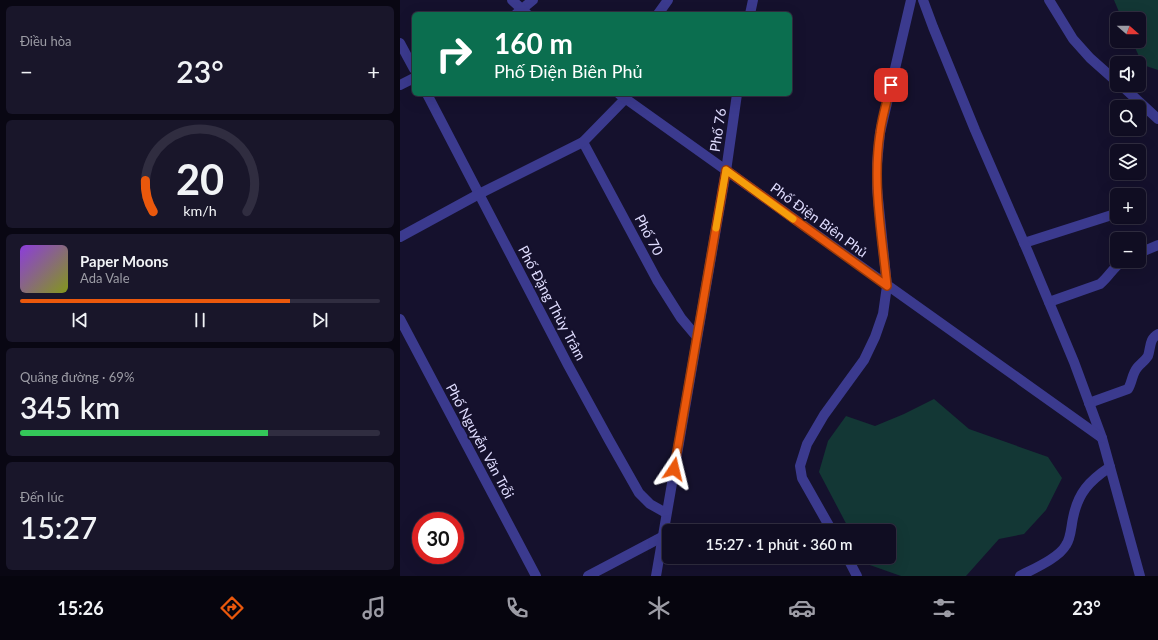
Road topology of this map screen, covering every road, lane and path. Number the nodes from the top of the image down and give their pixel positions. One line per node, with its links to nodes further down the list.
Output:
1 (512, 0): 8 (street)
2 (533, 0): 9 (street)
3 (668, 0): 10 (street)
4 (753, 0): 11 (street)
5 (911, 0): 31 (street)
6 (923, 0): 27 (street)
7 (1049, 0): 14 (street)
8 (521, 12)
9 (523, 12)
10 (659, 12)
11 (750, 12)
12 (400, 43): 13 (street)
13 (412, 65)
14 (1110, 76)
15 (412, 79): 16 (street)
16 (400, 85)
17 (1129, 92): 21 (street)
18 (428, 96): 24 (street, Phố Đặng Thùy Trâm)
19 (622, 96): 22 (street); 23 (street, Phố Điện Biên Phủ)
20 (738, 96): 23 (street, Phố 76)
21 (1158, 119)
22 (583, 142): 24 (street); 35 (street, Phố 70)
23 (726, 170): 31 (street, Phố Điện Biên Phủ); 35 (street, Phố 76)
24 (479, 194): 26 (street); 39 (street, Phố Đặng Thùy Trâm)
25 (1110, 216): 27 (street)
26 (400, 237)
27 (1024, 243): 32 (street)
28 (1158, 245): 29 (street)
29 (1146, 250)
30 (1114, 268): 32 (street)
31 (887, 286): 37 (street, Phố Điện Biên Phủ); 41 (street)
32 (1049, 302): 36 (street)
33 (400, 319): 44 (street, Phố Nguyễn Văn Trỗi)
34 (1158, 334): 36 (street)
35 (697, 337): 39 (street, Phố 76)
36 (1090, 403): 37 (street)
37 (1102, 438): 38 (street)
38 (1110, 467): 48 (street); 49 (street)
39 (666, 514): 40 (street, Phố 76)
40 (664, 524)
41 (828, 524)
42 (662, 537): 45 (street); 46 (street, Phố 76)
43 (851, 564): 47 (street)
44 (536, 576)
45 (588, 576)
46 (656, 576)
47 (857, 576)
48 (1020, 576)
49 (1140, 576)

